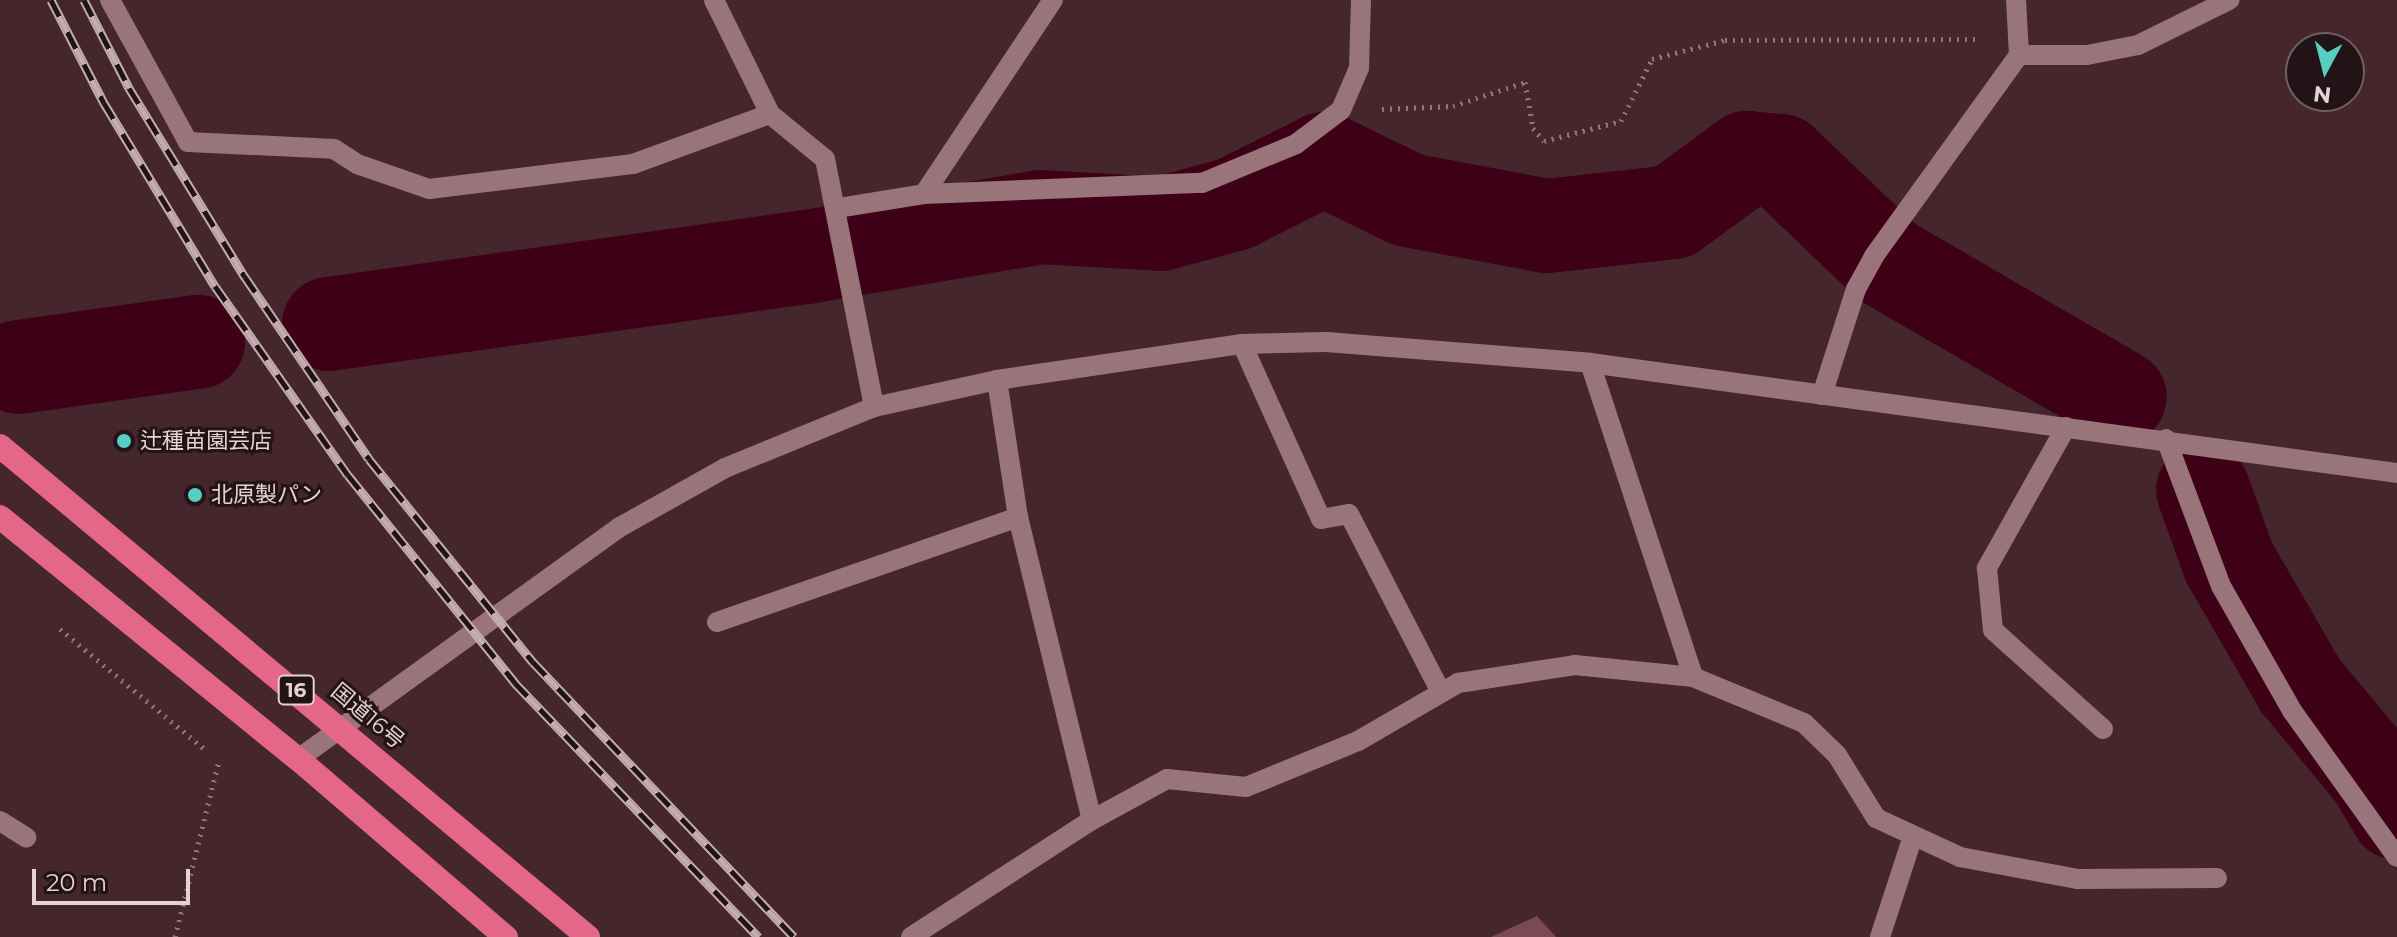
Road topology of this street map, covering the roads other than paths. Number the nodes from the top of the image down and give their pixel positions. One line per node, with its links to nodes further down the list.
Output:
1 (110, 0): 8 (street)
2 (714, 0): 8 (street)
3 (1053, 0): 9 (street)
4 (1361, 0): 9 (street)
5 (2016, 0): 7 (street)
6 (2229, 0): 7 (street)
7 (2019, 47): 14 (street)
8 (770, 114): 10 (street)
9 (924, 194): 10 (street)
10 (838, 208): 15 (street)
11 (1242, 344): 12 (street); 13 (street); 24 (street)
12 (1590, 363): 14 (street); 23 (street)
13 (997, 380): 15 (street); 21 (street)
14 (1822, 395): 16 (street)
15 (874, 407): 25 (street)
16 (2066, 427): 17 (street); 26 (street)
17 (2166, 439): 19 (street); 32 (street)
18 (0, 446): 25 (highway, 国道16号 / 16)
19 (2397, 473)
20 (0, 517): 27 (highway, 16)
21 (1018, 517): 22 (street); 28 (street)
22 (717, 622)
23 (1693, 677): 24 (street); 30 (street)
24 (1441, 692): 28 (street)
25 (342, 727): 27 (street); 35 (highway, 国道16号 / 16)
26 (2103, 729)
27 (298, 759): 34 (highway, 16)
28 (1092, 820): 36 (street)
29 (0, 821): 31 (street)
30 (1913, 836): 33 (street); 37 (street)
31 (26, 837)
32 (2397, 857)
33 (2217, 878)
34 (506, 937)
35 (588, 937)
36 (911, 937)
37 (1880, 937)

